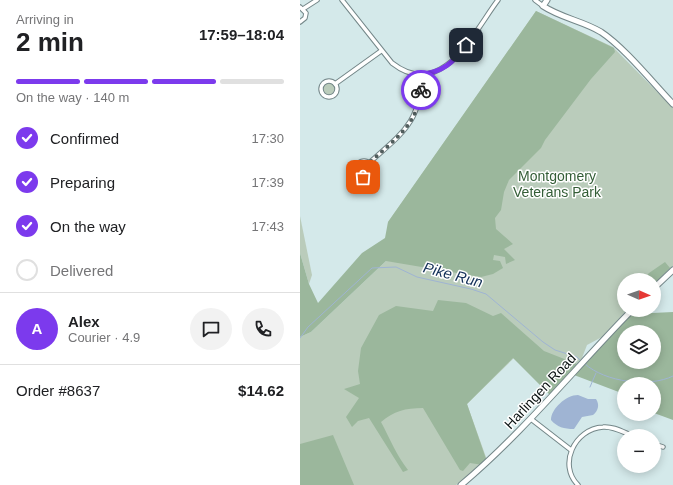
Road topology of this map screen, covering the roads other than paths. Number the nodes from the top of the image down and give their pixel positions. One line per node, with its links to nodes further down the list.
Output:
1 (317, 0): 7 (street)
2 (342, 0): 9 (street)
3 (498, 0): 10 (street)
4 (535, 0): 6 (street)
5 (547, 0): 6 (street)
6 (543, 6): 12 (street)
7 (302, 8): 8 (street)
8 (300, 22)
9 (380, 51): 10 (street); 11 (street)
10 (421, 74): 13 (street)
11 (335, 84): 11 (street)
12 (673, 104)
13 (369, 163): 13 (street)
14 (673, 270): 15 (street)
15 (661, 281)
16 (626, 317): 17 (street, Harlingen Road)
17 (531, 419): 19 (street); 20 (street, Harlingen Road)
18 (617, 430): 19 (street)
19 (571, 450): 21 (street)
20 (461, 485)
21 (578, 485)

